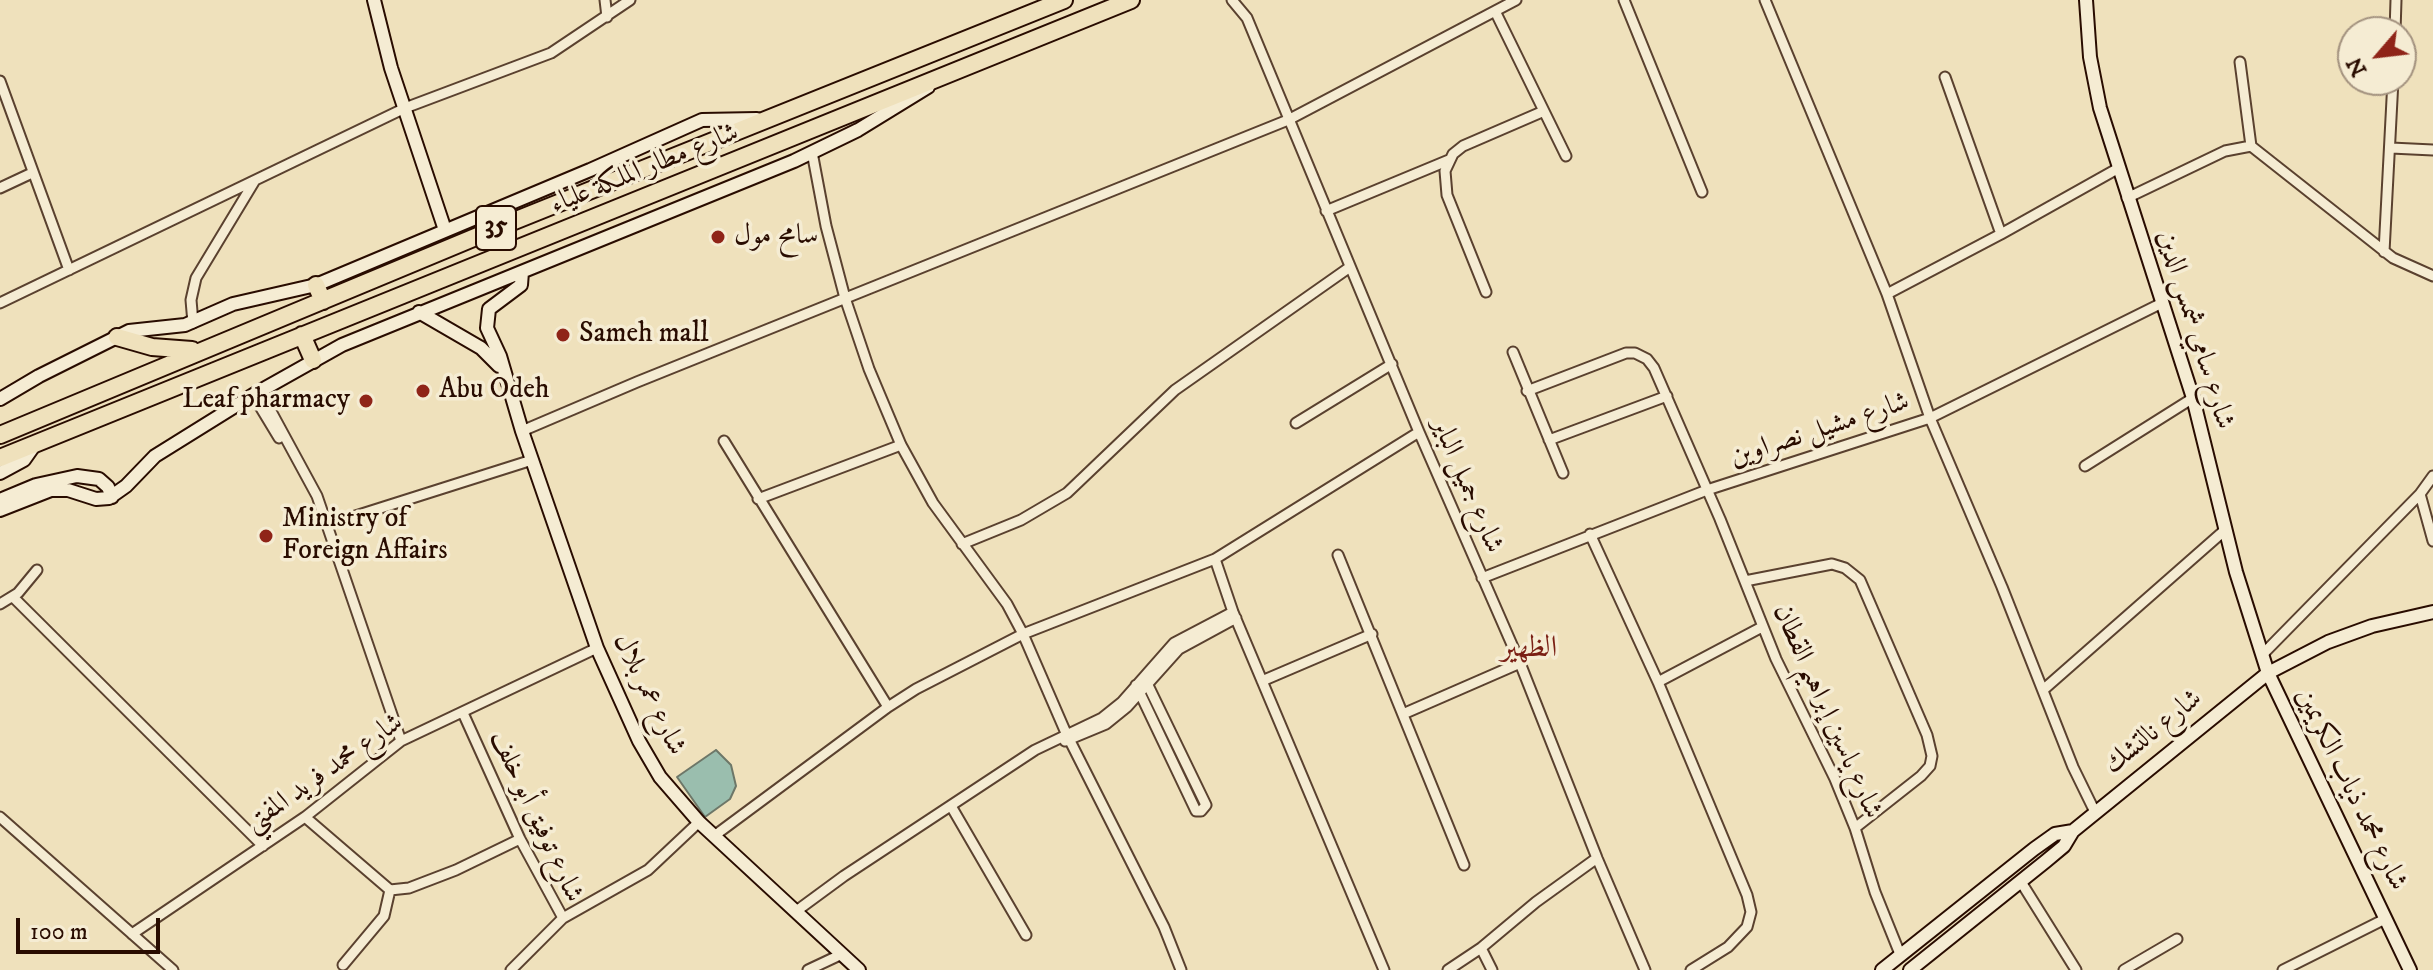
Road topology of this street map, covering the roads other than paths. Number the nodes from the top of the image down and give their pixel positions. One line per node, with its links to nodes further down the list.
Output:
1 (374, 0): 22 (street)
2 (605, 0): 14 (street)
3 (630, 0): 14 (street)
4 (1043, 0): 16 (highway)
5 (1064, 0): 16 (highway, شارع مطار الملكة علياء / 35)
6 (1131, 0): 19 (highway, شارع مطار الملكة علياء / 35)
7 (1232, 0): 15 (street, شارع جميل الباير)
8 (1245, 0): 15 (street, شارع جميل الباير)
9 (1516, 0): 13 (street)
10 (1624, 0): 36 (street)
11 (1765, 0): 49 (street)
12 (2086, 0): 32 (street, شارع سامي شمس الدين)
13 (1495, 11): 23 (street); 25 (street)
14 (607, 17): 22 (street)
15 (1247, 18): 25 (street, شارع جميل الباير)
16 (994, 28): 24 (highway, شارع مطار الملكة علياء / 35)
17 (2240, 62): 26 (street)
18 (1945, 77): 41 (street)
19 (941, 78): 29 (street); 55 (highway, شارع مطار الملكة علياء / 35)
20 (0, 81): 33 (street)
21 (2393, 96): 27 (street)
22 (405, 108): 34 (street); 40 (street)
23 (1544, 111): 30 (street); 31 (street)
24 (777, 117): 39 (highway, شارع مطار الملكة علياء / 35); 39 (street)
25 (1288, 120): 38 (street, شارع جميل الباير); 50 (street)
26 (2251, 146): 37 (street); 42 (street)
27 (2391, 148): 28 (street); 42 (street)
28 (2433, 150)
29 (812, 152): 45 (street); 50 (street)
30 (1566, 156)
31 (1449, 160): 38 (street); 47 (street)
32 (2117, 169): 37 (street, شارع سامي شمس الدين); 41 (street)
33 (32, 173): 35 (street); 44 (street)
34 (254, 182): 44 (street); 54 (street)
35 (0, 188)
36 (1702, 192)
37 (2127, 198): 52 (street, شارع سامي شمس الدين)
38 (1326, 211): 43 (street, شارع جميل الباير)
39 (511, 213): 40 (street); 48 (highway, شارع مطار الملكة علياء / 35)
40 (445, 230): 48 (street)
41 (2001, 234): 49 (street)
42 (2384, 252): 46 (street)
43 (1350, 267): 60 (street, شارع جميل الباير); 92 (street)
44 (69, 270): 51 (street)
45 (522, 272): 53 (street); 61 (street, شارع عمر بلال)
46 (2433, 276)
47 (1486, 292)
48 (320, 293): 54 (street); 57 (highway, شارع مطار الملكة علياء / 35)
49 (1887, 294): 67 (street)
50 (845, 298): 69 (street); 75 (street)
51 (0, 303)
52 (2162, 303): 65 (street, شارع سامي شمس الدين); 67 (street, شارع مشيل نصراوين)
53 (419, 312): 59 (street); 61 (street, شارع عمر بلال)
54 (193, 323): 56 (street)
55 (302, 335): 59 (highway); 74 (highway, شارع مطار الملكة علياء / 35)
56 (117, 337): 57 (highway); 66 (street)
57 (198, 351): 71 (highway, شارع مطار الملكة علياء / 35)
58 (1513, 352): 62 (street)
59 (313, 360): 63 (street)
60 (1392, 364): 68 (street); 70 (street, شارع جميل الباير)
61 (503, 372): 69 (street, شارع عمر بلال)
62 (1527, 391): 64 (street, شارع ياسين إبراهيم القطان); 72 (street)
63 (257, 393): 84 (street); 88 (street)
64 (1667, 396): 72 (street); 82 (street, شارع ياسين إبراهيم القطان)
65 (2193, 398): 78 (street); 89 (street, شارع سامي شمس الدين)
66 (0, 399)
67 (1930, 418): 82 (street, شارع مشيل نصراوين); 112 (street)
68 (1296, 423)
69 (522, 431): 77 (street, شارع عمر بلال)
70 (1419, 432): 94 (street); 96 (street, شارع جميل الباير)
71 (0, 435)
72 (1549, 440): 80 (street)
73 (724, 441): 85 (street)
74 (37, 443): 76 (highway, شارع مطار الملكة علياء / 35); 79 (street)
75 (901, 445): 85 (street); 92 (street)
76 (0, 458)
77 (532, 460): 88 (street); 105 (street, شارع عمر بلال)
78 (2085, 466)
79 (0, 473)
80 (1563, 473)
81 (2433, 476): 83 (street)
82 (1707, 490): 90 (street, شارع مشيل نصراوين); 97 (street, شارع ياسين إبراهيم القطان)
83 (2426, 490): 91 (street); 106 (street)
84 (112, 497): 86 (street); 87 (street)
85 (758, 499): 113 (street)
86 (0, 500)
87 (0, 510)
88 (327, 525): 117 (street)
89 (2225, 530): 106 (street, شارع سامي شمس الدين); 112 (street)
90 (1590, 534): 96 (street, شارع مشيل نصراوين); 110 (street)
91 (2433, 541)
92 (962, 544): 103 (street)
93 (1338, 555): 104 (street)
94 (1215, 559): 101 (street); 103 (street)
95 (37, 570): 98 (street)
96 (1482, 578): 107 (street, شارع جميل الباير)
97 (1745, 581): 102 (street, شارع ياسين إبراهيم القطان); 125 (street)
98 (13, 597): 99 (street); 129 (street)
99 (0, 604)
100 (2433, 612): 108 (street, شارع نالتشك)
101 (1234, 615): 109 (street); 111 (street)
102 (1762, 627): 110 (street); 125 (street, شارع ياسين إبراهيم القطان)
103 (1023, 634): 113 (street); 116 (street)
104 (1372, 634): 109 (street); 115 (street)
105 (597, 648): 114 (street, شارع محمد فريد المفتي); 124 (street, شارع عمر بلال)
106 (2262, 655): 108 (street, شارع سامي شمس الدين)
107 (1520, 663): 115 (street); 130 (street, شارع جميل الباير)
108 (2268, 673): 121 (street, شارع نالتشك); 136 (street, شارع محمد ذياب الكريمين)
109 (1262, 681): 149 (street)
110 (1658, 682): 153 (street)
111 (1142, 684): 116 (street); 118 (street); 119 (street)
112 (2043, 690): 121 (street)
113 (888, 707): 127 (street)
114 (463, 713): 117 (street, شارع محمد فريد المفتي); 128 (street, شارع توفيق أبو خلف)
115 (1403, 714): 131 (street)
116 (1068, 737): 120 (street); 148 (street)
117 (401, 741): 123 (street, شارع محمد فريد المفتي)
118 (1197, 786): 119 (street); 119 (street)
119 (1187, 792)
120 (951, 806): 134 (street); 138 (street)
121 (2095, 812): 126 (street, شارع نالتشك)
122 (0, 817): 137 (street)
123 (305, 817): 129 (street, شارع محمد فريد المفتي); 133 (street)
124 (699, 822): 127 (street, شارع عمر بلال); 135 (street)
125 (1855, 828): 142 (street, شارع ياسين إبراهيم القطان)
126 (2073, 831): 132 (street, شارع نالتشك); 142 (street, شارع نالتشك)
127 (714, 836): 134 (street, شارع عمر بلال)
128 (520, 839): 133 (street); 135 (street, شارع توفيق أبو خلف)
129 (263, 846): 137 (street, شارع محمد فريد المفتي)
130 (1597, 858): 140 (street); 152 (street, شارع جميل الباير)
131 (1464, 865)
132 (2021, 882): 155 (street, شارع نالتشك); 156 (street)
133 (390, 890): 143 (street)
134 (795, 912): 141 (street, شارع عمر بلال)
135 (563, 918): 145 (street, شارع توفيق أبو خلف)
136 (2385, 919): 158 (street); 159 (street, شارع محمد ذياب الكريمين)
137 (132, 934): 144 (street)
138 (1026, 935)
139 (2177, 939): 157 (street)
140 (1481, 948): 150 (street); 151 (street)
141 (842, 954): 146 (street); 147 (street, شارع عمر بلال)
142 (1900, 954): 154 (street, شارع نالتشك)
143 (343, 965)
144 (173, 970)
145 (511, 970)
146 (808, 970)
147 (859, 970)
148 (1181, 970)
149 (1384, 970)
150 (1448, 970)
151 (1492, 970)
152 (1645, 970)
153 (1691, 970)
154 (1882, 970)
155 (1910, 970)
156 (2076, 970)
157 (2124, 970)
158 (2283, 970)
159 (2410, 970)

